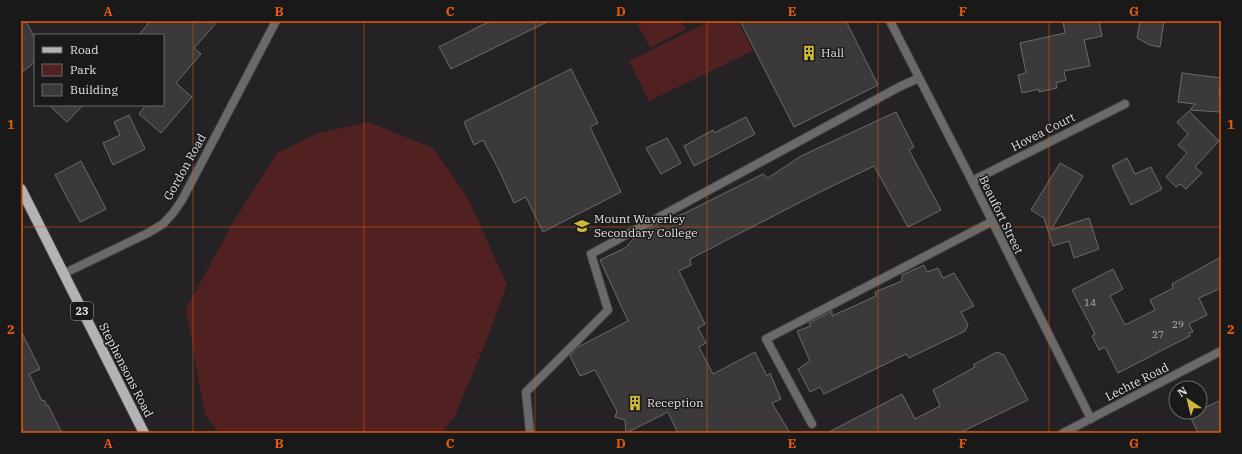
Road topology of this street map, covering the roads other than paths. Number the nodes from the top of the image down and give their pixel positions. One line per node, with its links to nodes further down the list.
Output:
1 (276, 21): 8 (street, Gordon Road)
2 (890, 21): 3 (street, Beaufort Street)
3 (918, 78): 5 (street, Beaufort Street); 13 (street)
4 (1125, 104): 5 (street, Hovea Court)
5 (972, 181): 7 (street, Beaufort Street)
6 (21, 189): 8 (main road, Stephensons Road / 23)
7 (991, 222): 10 (street, Beaufort Street); 11 (street)
8 (63, 274): 12 (main road, Stephensons Road / 23)
9 (1221, 351): 10 (street, Lechte Road)
10 (1091, 419): 14 (street, Lechte Road)
11 (812, 424)
12 (144, 433)
13 (530, 433)
14 (1063, 433)

